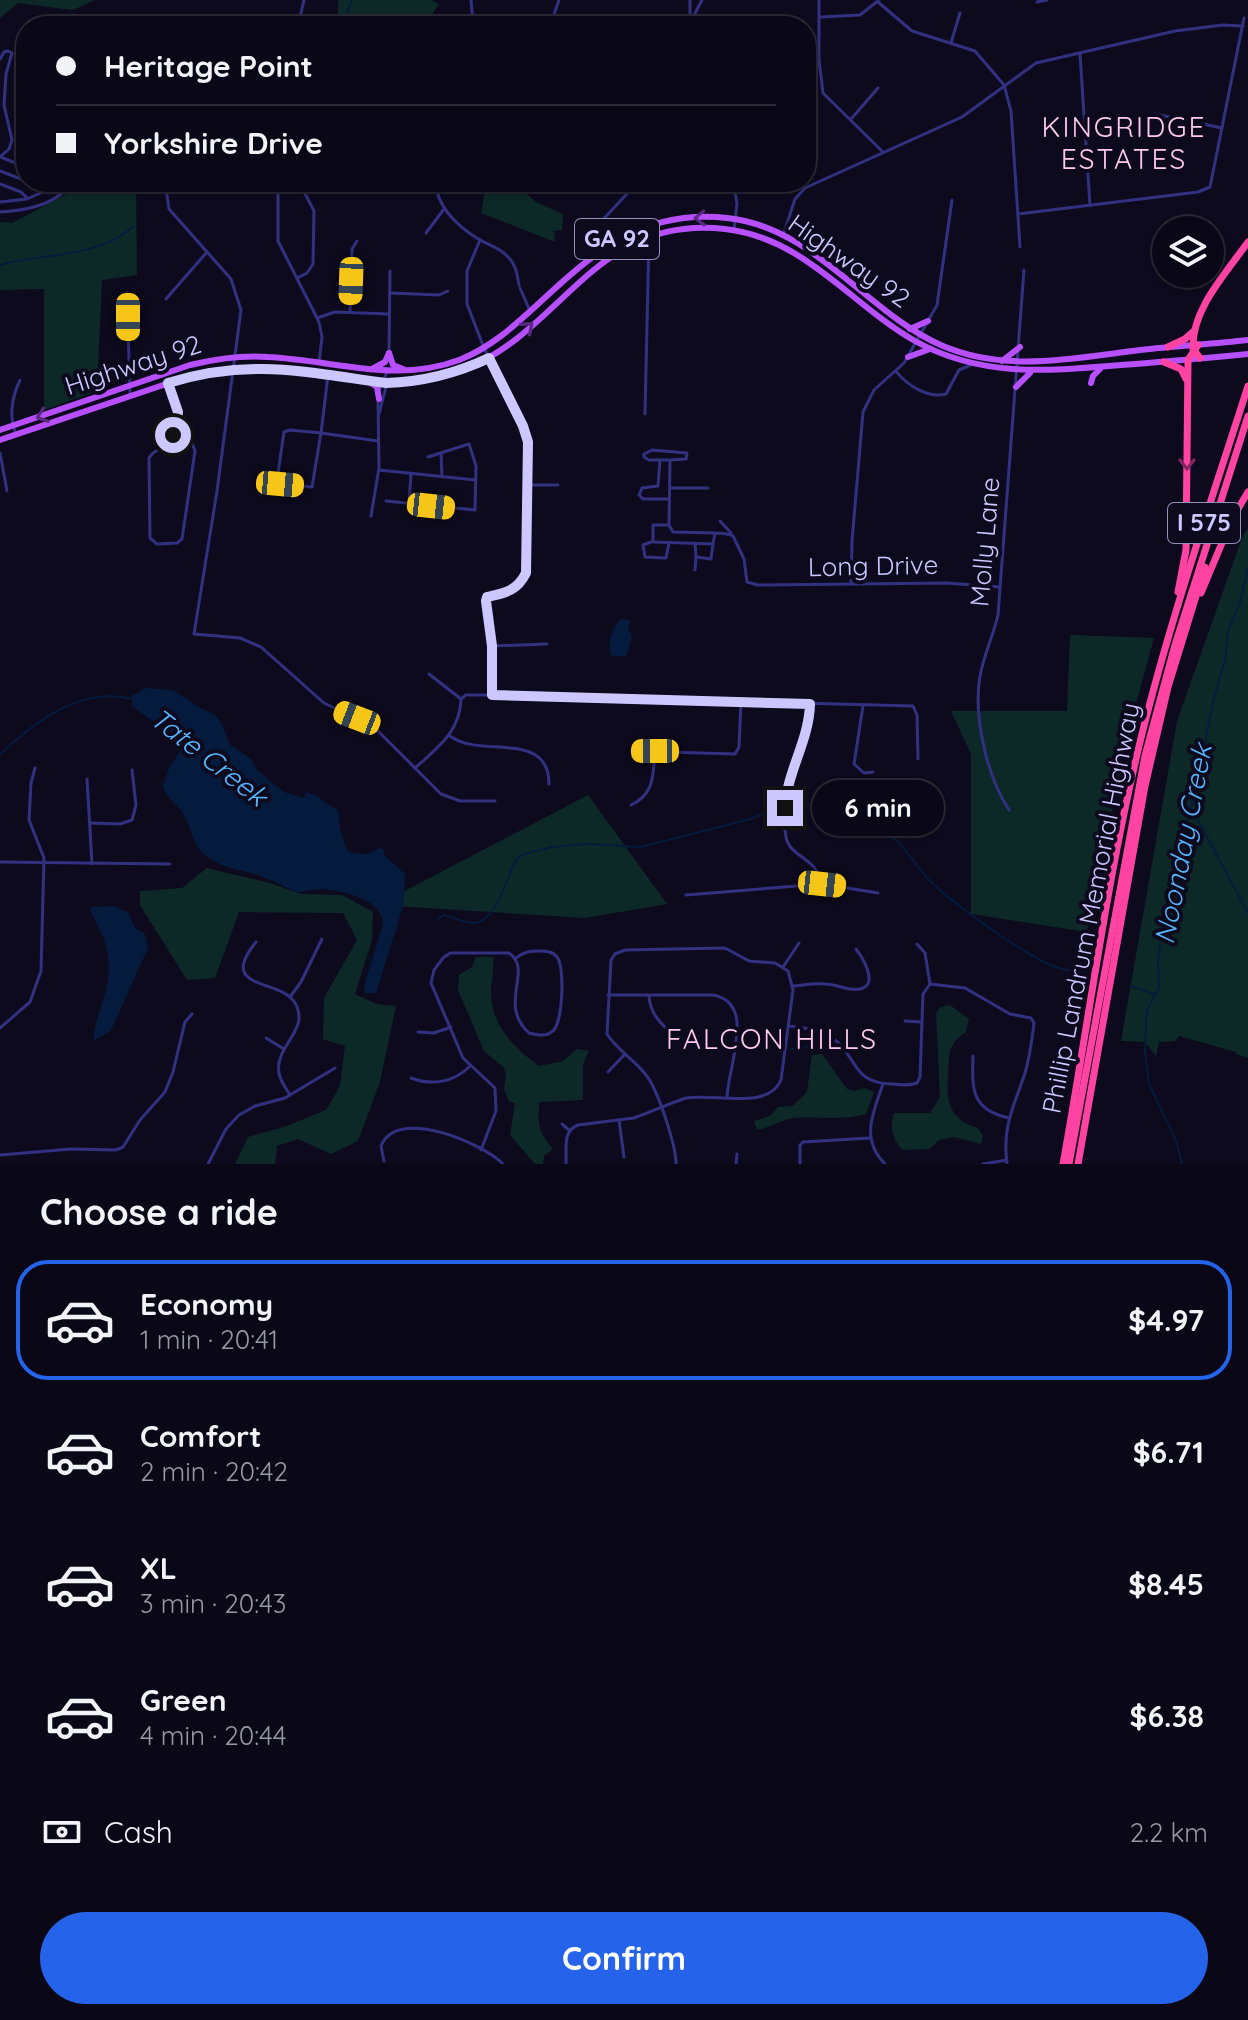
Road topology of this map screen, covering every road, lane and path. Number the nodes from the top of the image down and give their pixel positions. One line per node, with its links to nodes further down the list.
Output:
1 (819, 0): 8 (street)
2 (1047, 0): 6 (street)
3 (690, 1): 4 (street)
4 (701, 1)
5 (879, 1): 8 (street); 11 (street)
6 (1037, 2)
7 (960, 13): 11 (street)
8 (820, 17): 17 (street)
9 (1244, 18): 10 (street)
10 (1243, 26): 12 (street); 18 (street)
11 (951, 43): 14 (street)
12 (1080, 52): 14 (street); 35 (street)
13 (0, 59): 20 (street)
14 (1004, 85): 19 (street); 38 (street)
15 (878, 88): 17 (street)
16 (1155, 114): 18 (street)
17 (852, 118): 19 (street)
18 (1222, 128): 35 (street)
19 (883, 152): 21 (street)
20 (16, 163)
21 (816, 184)
22 (21, 192): 32 (street)
23 (43, 192): 32 (street)
24 (63, 192): 37 (street)
25 (166, 192): 50 (street)
26 (278, 192): 54 (street)
27 (305, 192): 54 (street)
28 (436, 192): 36 (street)
29 (629, 192): 39 (street)
30 (735, 192): 40 (street)
31 (800, 192): 43 (street)
32 (27, 198): 34 (street)
33 (952, 200): 63 (street)
34 (0, 202)
35 (1090, 206): 38 (street)
36 (444, 209): 42 (street); 45 (street)
37 (0, 212)
38 (1018, 214): 49 (street)
39 (603, 219): 46 (street); 51 (street)
40 (736, 219): 41 (street); 43 (main road, Highway 92 / GA 92); 46 (main road, Highway 92 / GA 92, one-way to 46)
41 (734, 230): 44 (main road, Highway 92 / GA 92); 68 (main road, Highway 92 / GA 92)
42 (426, 233)
43 (783, 236): 64 (main road, Highway 92 / GA 92)
44 (649, 237): 78 (main road, Highway 92 / GA 92, one-way to 44); 108 (street)
45 (480, 240): 59 (street); 71 (street)
46 (614, 240): 51 (main road, Highway 92 / GA 92)
47 (357, 241): 60 (street)
48 (1248, 242): 65 (highway)
49 (1020, 247)
50 (207, 252): 58 (street); 76 (street)
51 (590, 256): 59 (main road, Highway 92 / GA 92)
52 (1024, 270): 73 (street, Molly Lane)
53 (390, 271): 57 (street)
54 (297, 278): 62 (street)
55 (448, 291): 57 (street)
56 (127, 293): 102 (street)
57 (390, 293): 61 (street)
58 (166, 299)
59 (530, 311): 71 (main road, Highway 92 / GA 92)
60 (350, 312): 61 (street); 62 (street)
61 (389, 314): 74 (street)
62 (317, 318): 83 (street)
63 (928, 321): 64 (main road); 66 (street)
64 (910, 329): 66 (main road, Highway 92 / GA 92)
65 (1193, 332): 69 (highway); 70 (highway)
66 (922, 335): 68 (street); 81 (main road, Highway 92 / GA 92)
67 (1248, 340): 69 (main road, Highway 92 / GA 92)
68 (916, 342): 72 (main road, Highway 92 / GA 92); 77 (street)
69 (1194, 346): 70 (main road, Highway 92 / GA 92); 79 (highway); 80 (highway)
70 (1168, 347): 85 (main road, Highway 92 / GA 92)
71 (484, 348): 78 (street); 90 (main road, Highway 92 / GA 92)
72 (931, 349): 77 (main road); 86 (main road, Highway 92 / GA 92)
73 (1020, 349): 81 (main road); 84 (street, Molly Lane); 85 (main road)
74 (389, 353): 89 (main road); 90 (main road); 93 (street)
75 (1248, 354): 79 (main road, Highway 92 / GA 92)
76 (236, 357): 83 (main road, Highway 92 / GA 92); 88 (street); 102 (main road, Highway 92 / GA 92)
77 (908, 357): 91 (street)
78 (489, 358): 100 (main road, Highway 92 / GA 92); 129 (street)
79 (1200, 358): 80 (main road, Highway 92 / GA 92)
80 (1188, 360): 82 (main road, Highway 92 / GA 92); 98 (highway)
81 (1002, 361): 84 (main road, Highway 92 / GA 92)
82 (1164, 362): 87 (main road, Highway 92 / GA 92); 98 (highway)
83 (319, 363): 89 (main road, Highway 92 / GA 92)
84 (1019, 363): 85 (main road, Highway 92 / GA 92); 92 (street, Molly Lane)
85 (1036, 363)
86 (972, 364): 91 (street); 92 (main road, Highway 92 / GA 92)
87 (1103, 367): 94 (main road, Highway 92 / GA 92); 101 (main road)
88 (235, 368): 95 (main road, Highway 92 / GA 92); 99 (main road, Highway 92 / GA 92); 166 (street)
89 (369, 370): 93 (main road, Highway 92 / GA 92)
90 (410, 371): 93 (main road, Highway 92 / GA 92)
91 (896, 371): 149 (street)
92 (1018, 371): 94 (main road, Highway 92 / GA 92); 104 (street, Molly Lane)
93 (387, 372): 100 (street)
94 (1031, 372): 104 (main road)
95 (328, 375): 97 (main road, Highway 92 / GA 92); 113 (street)
96 (20, 380): 110 (street)
97 (368, 381): 100 (main road, Highway 92 / GA 92); 106 (main road)
98 (1187, 382): 154 (highway, one-way to 154)
99 (168, 383): 105 (main road, Highway 92 / GA 92); 114 (street)
100 (384, 383): 106 (street); 107 (street)
101 (1091, 383)
102 (130, 386): 105 (street); 110 (main road, Highway 92 / GA 92, one-way to 110)
103 (1248, 386): 154 (highway, Phillip Landrum Memorial Highway / I 575)
104 (1016, 387): 150 (street, Molly Lane)
105 (131, 397): 115 (main road, Highway 92 / GA 92)
106 (379, 399): 107 (street)
107 (379, 414): 119 (street)
108 (645, 414)
109 (1248, 416): 235 (highway)
110 (12, 426): 111 (main road, Highway 92 / GA 92); 115 (street)
111 (0, 430)
112 (1248, 432): 151 (highway, Phillip Landrum Memorial Highway / I 575)
113 (321, 433): 113 (street); 119 (street)
114 (176, 434): 117 (street); 118 (street)
115 (17, 436): 116 (main road, Highway 92 / GA 92)
116 (0, 440)
117 (180, 440): 118 (street); 118 (street)
118 (173, 441)
119 (380, 441): 125 (street)
120 (441, 452): 122 (street); 127 (street); 128 (street)
121 (0, 453): 133 (street)
122 (428, 457)
123 (660, 460): 124 (street); 124 (street); 135 (street)
124 (670, 460): 131 (street)
125 (379, 470): 126 (street); 138 (street)
126 (411, 474): 127 (street); 137 (street)
127 (442, 477): 128 (street)
128 (476, 480): 137 (street)
129 (528, 485): 130 (street); 153 (street)
130 (558, 485)
131 (670, 488): 132 (street); 135 (street)
132 (708, 488)
133 (7, 491)
134 (1248, 492): 151 (highway)
135 (670, 499): 140 (street)
136 (386, 501): 137 (street)
137 (408, 503)
138 (371, 516)
139 (720, 521): 142 (street)
140 (669, 525): 141 (street); 143 (street)
141 (715, 533): 142 (street); 146 (street)
142 (733, 536): 149 (street, Long Drive)
143 (653, 542): 144 (street); 144 (street)
144 (669, 543): 145 (street)
145 (695, 543): 146 (street); 147 (street)
146 (713, 544): 147 (street)
147 (696, 557): 148 (street)
148 (695, 570)
149 (851, 584): 150 (street, Long Drive)
150 (1000, 587): 173 (street, Molly Lane)
151 (1190, 613): 236 (highway, Phillip Landrum Memorial Highway / I 575)
152 (547, 644): 153 (street)
153 (492, 646): 156 (street)
154 (1162, 660): 235 (highway, Phillip Landrum Memorial Highway / I 575)
155 (429, 674): 157 (street)
156 (492, 695): 157 (street); 158 (street)
157 (461, 699): 161 (street)
158 (741, 702): 159 (street); 163 (street)
159 (810, 704): 160 (street); 179 (street)
160 (863, 706): 164 (street); 168 (street)
161 (450, 736): 166 (street); 170 (street)
162 (632, 751): 163 (street)
163 (655, 751): 172 (street)
164 (918, 759)
165 (35, 768): 176 (street)
166 (415, 768): 171 (street)
167 (132, 770): 174 (street)
168 (873, 772)
169 (87, 779): 174 (street)
170 (549, 784)
171 (495, 801)
172 (631, 805)
173 (1009, 810)
174 (91, 823): 177 (street)
175 (0, 862): 176 (street)
176 (44, 863): 177 (street); 199 (street)
177 (92, 864): 178 (street)
178 (170, 864)
179 (822, 884): 180 (street); 181 (street)
180 (878, 893)
181 (686, 895)
182 (322, 939): 193 (street)
183 (256, 942): 193 (street)
184 (799, 943): 188 (street)
185 (917, 944): 189 (street)
186 (856, 949): 190 (street)
187 (516, 958): 198 (street); 200 (street); 200 (street)
188 (783, 967): 190 (street); 191 (street)
189 (930, 984): 196 (street); 216 (street)
190 (794, 986): 197 (street)
191 (608, 995): 192 (street); 206 (street)
192 (649, 996): 204 (street); 214 (street)
193 (290, 997): 205 (street)
194 (192, 1014): 223 (street)
195 (905, 1021): 196 (street)
196 (921, 1022): 212 (street)
197 (788, 1026): 212 (street); 214 (street)
198 (451, 1027): 201 (street); 208 (street)
199 (0, 1028)
200 (553, 1031): 202 (street)
201 (418, 1032)
202 (557, 1036)
203 (266, 1038): 205 (street)
204 (685, 1045)
205 (284, 1049): 213 (street)
206 (625, 1054): 210 (street); 215 (street)
207 (973, 1056): 216 (street)
208 (471, 1065): 211 (street); 221 (street)
209 (335, 1068): 213 (street)
210 (608, 1072)
211 (411, 1078)
212 (883, 1084): 220 (street)
213 (290, 1095): 227 (street)
214 (727, 1097): 215 (street)
215 (661, 1107): 217 (street); 230 (street)
216 (1009, 1118): 226 (street)
217 (619, 1120): 219 (street); 224 (street)
218 (562, 1124): 219 (street)
219 (569, 1130): 229 (street)
220 (870, 1138): 232 (street); 233 (street)
221 (481, 1150): 225 (street); 228 (street)
222 (737, 1154): 231 (street)
223 (0, 1155)
224 (624, 1157)
225 (384, 1161)
226 (1007, 1162): 234 (street)
227 (208, 1164)
228 (503, 1164)
229 (566, 1164)
230 (676, 1164)
231 (736, 1164)
232 (800, 1164)
233 (885, 1164)
234 (983, 1164)
235 (1066, 1164)
236 (1078, 1164)

